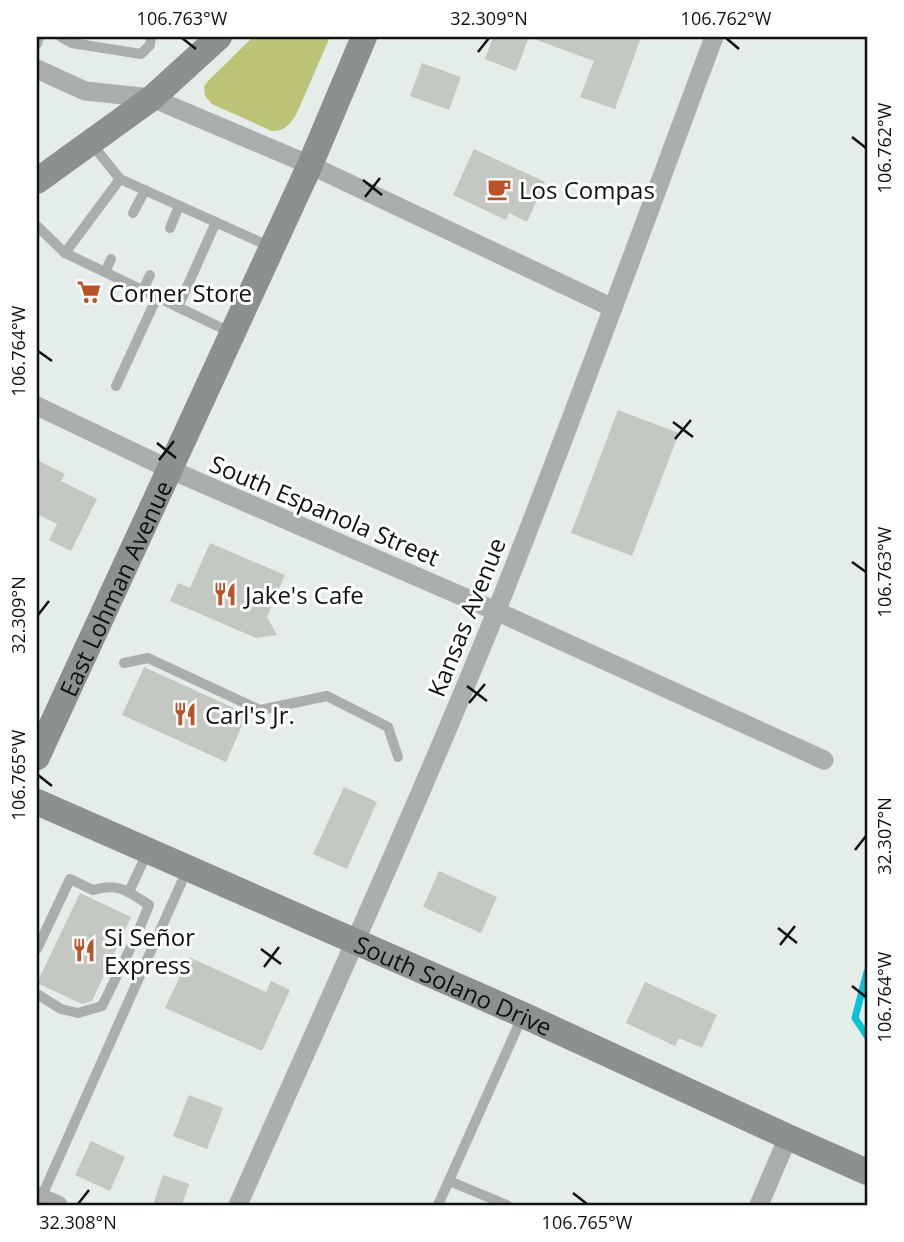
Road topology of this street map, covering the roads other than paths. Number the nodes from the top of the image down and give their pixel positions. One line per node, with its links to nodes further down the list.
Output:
1 (39, 37): 8 (lane)
2 (61, 37): 7 (lane)
3 (151, 37): 7 (lane)
4 (219, 37): 10 (main road)
5 (364, 37): 12 (main road, East Lohman Avenue)
6 (714, 37): 29 (street, Kansas Avenue)
7 (73, 40)
8 (37, 44)
9 (37, 69): 10 (street)
10 (152, 98): 11 (main road); 12 (street)
11 (91, 142): 13 (lane); 14 (main road)
12 (310, 165): 21 (main road, East Lohman Avenue); 29 (street)
13 (120, 179): 15 (lane); 22 (lane)
14 (37, 181)
15 (145, 190): 16 (lane); 17 (lane)
16 (179, 206): 18 (lane); 20 (lane)
17 (134, 213)
18 (216, 222): 21 (lane); 28 (lane)
19 (37, 226): 22 (lane)
20 (170, 228)
21 (272, 248): 30 (main road, East Lohman Avenue)
22 (65, 253): 24 (lane)
23 (111, 259): 24 (lane)
24 (105, 272): 26 (lane)
25 (150, 275): 26 (lane)
26 (143, 290): 27 (lane)
27 (157, 297): 28 (lane); 31 (lane)
28 (178, 307): 30 (lane)
29 (613, 308): 34 (street, Kansas Avenue)
30 (232, 333): 33 (main road, East Lohman Avenue)
31 (116, 386)
32 (37, 406): 33 (street, South Espanola Street)
33 (169, 469): 34 (street, South Espanola Street); 37 (main road, East Lohman Avenue)
34 (496, 611): 38 (street, South Espanola Street); 44 (street, Kansas Avenue)
35 (124, 663): 36 (lane)
36 (398, 757)
37 (37, 758)
38 (824, 760)
39 (37, 802): 40 (main road, South Solano Drive)
40 (148, 850): 41 (main road, South Solano Drive); 42 (lane)
41 (188, 868): 44 (main road, South Solano Drive); 52 (lane)
42 (129, 892): 43 (lane); 46 (lane)
43 (138, 932)
44 (355, 942): 48 (main road, South Solano Drive); 53 (street, Kansas Avenue)
45 (130, 949): 47 (lane)
46 (37, 950)
47 (37, 994)
48 (523, 1014): 49 (main road, South Solano Drive); 51 (lane)
49 (788, 1137): 50 (main road, South Solano Drive); 56 (street)
50 (867, 1171)
51 (449, 1181): 54 (lane); 55 (lane)
52 (43, 1201)
53 (238, 1205)
54 (438, 1205)
55 (507, 1205)
56 (760, 1205)

